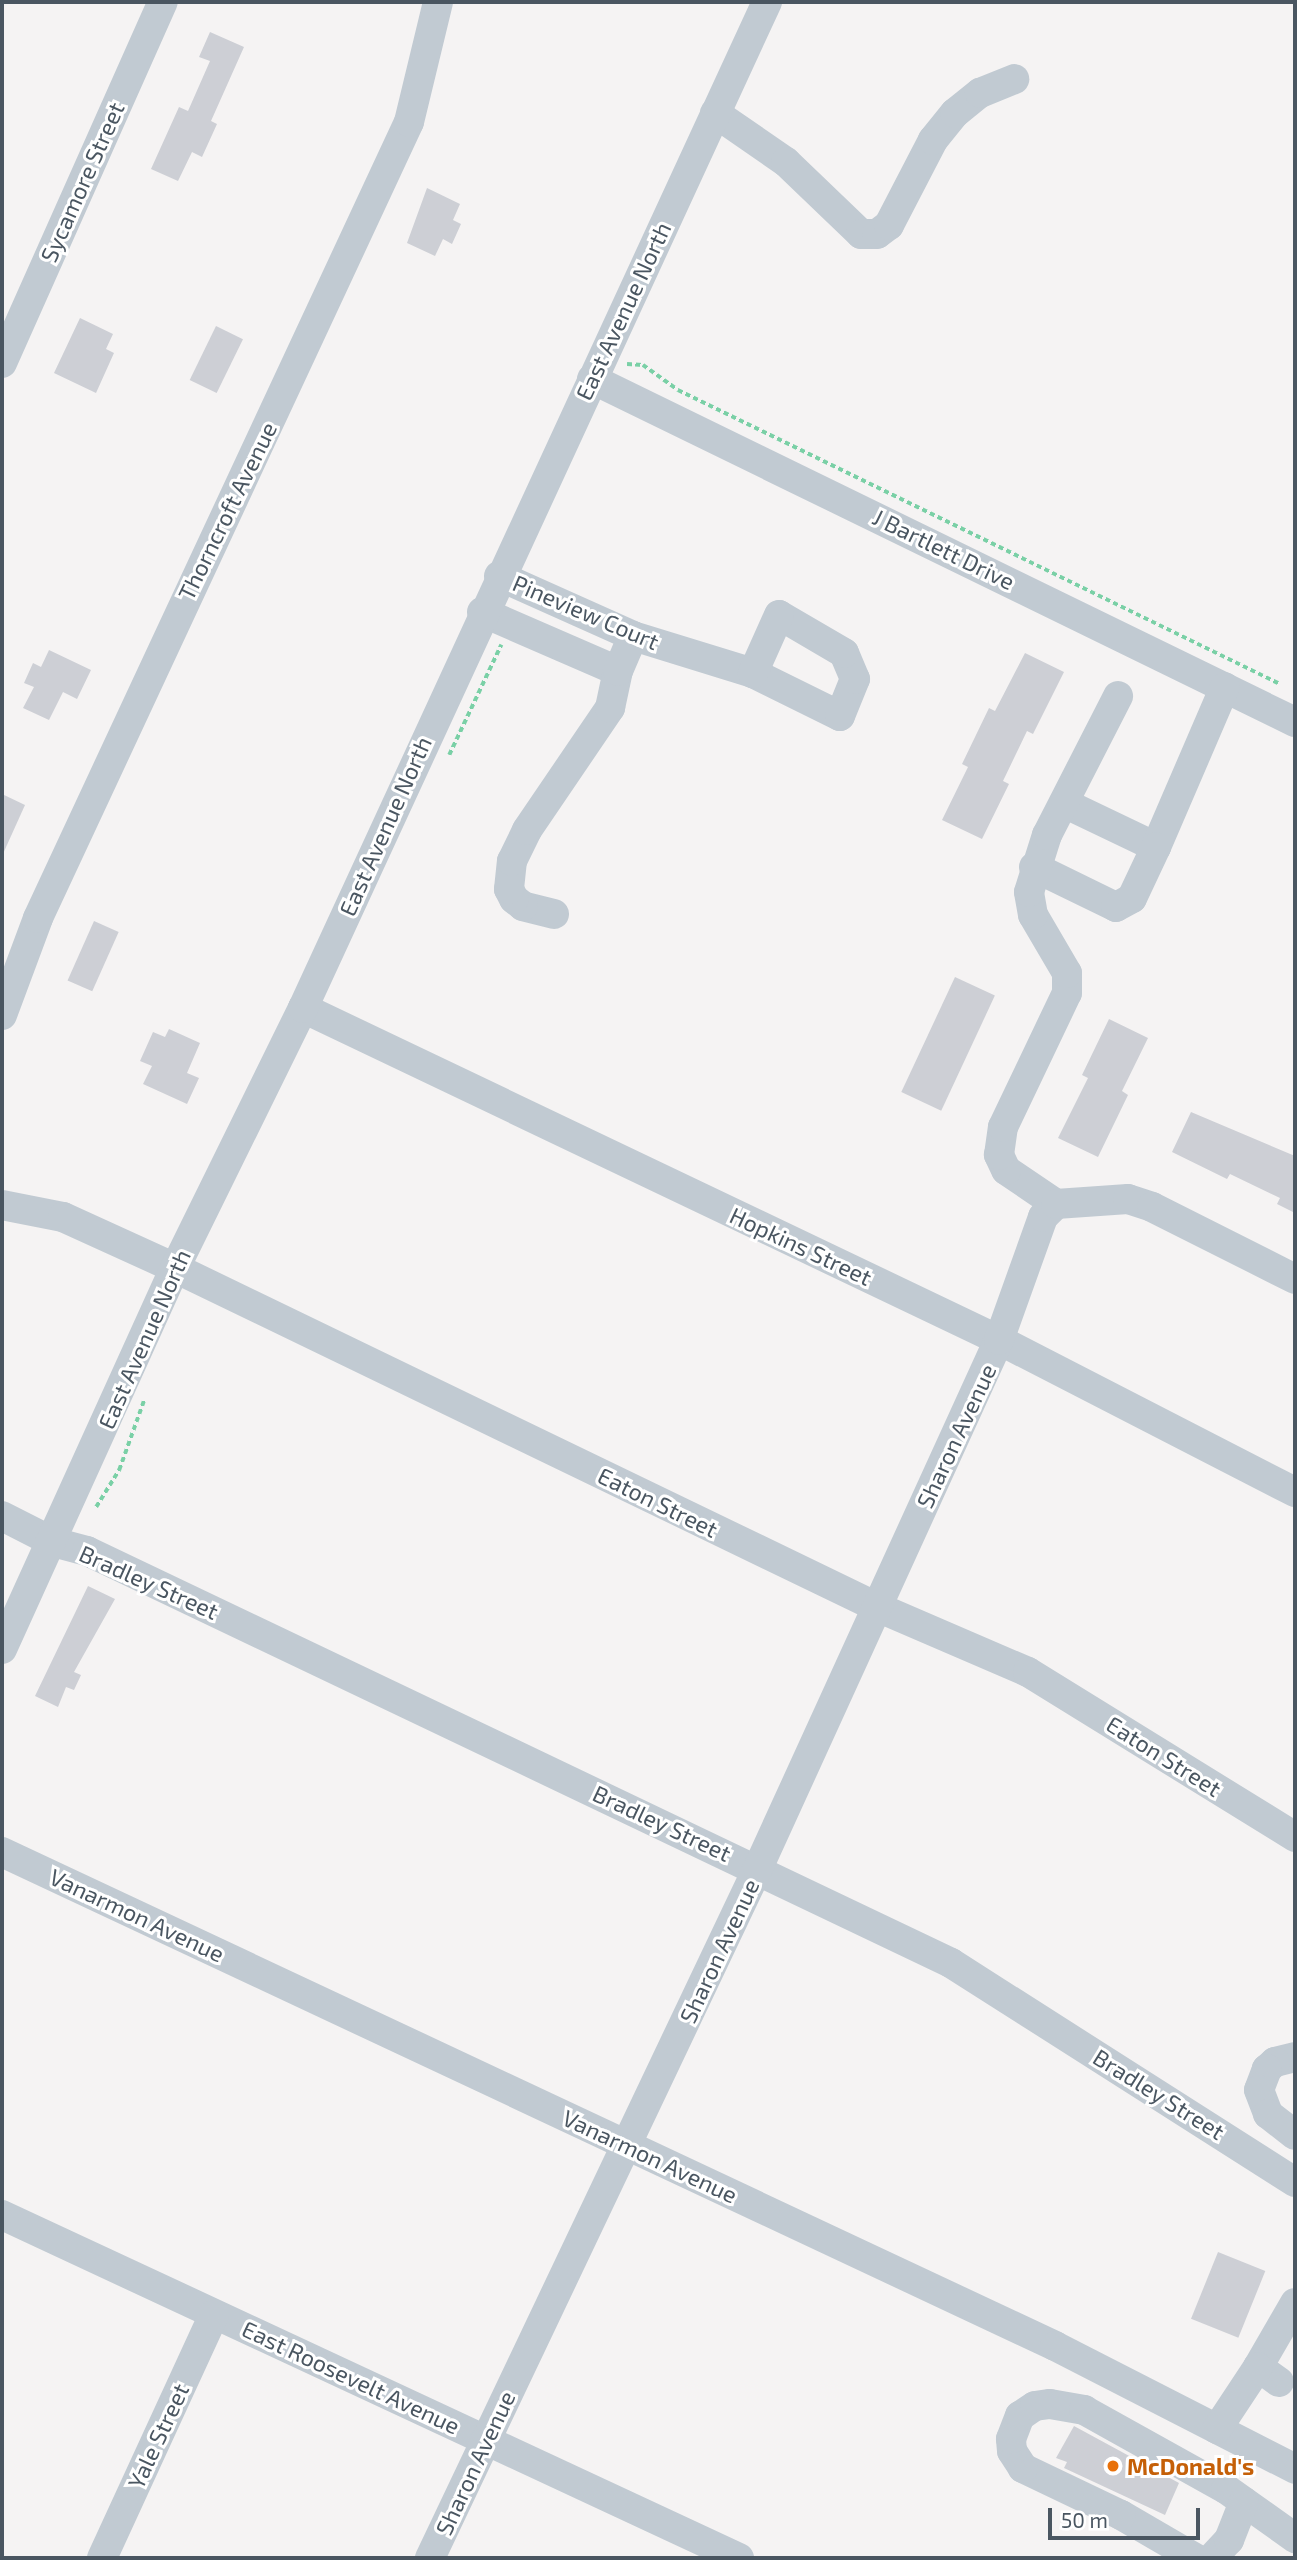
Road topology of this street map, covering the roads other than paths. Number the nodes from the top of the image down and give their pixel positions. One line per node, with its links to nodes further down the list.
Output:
1 (163, 2): 6 (street, Sycamore Street)
2 (438, 2): 21 (street, Thorncroft Avenue)
3 (767, 2): 5 (street, East Avenue North)
4 (1014, 79): 5 (street)
5 (715, 113): 7 (street, East Avenue North)
6 (2, 363)
7 (592, 379): 8 (street, East Avenue North); 13 (street, J Bartlett Drive)
8 (499, 576): 9 (street, East Avenue North); 10 (street, Pineview Court)
9 (482, 612): 11 (street); 20 (street, East Avenue North)
10 (634, 636): 11 (street); 12 (street, Pineview Court)
11 (618, 671): 19 (street)
12 (753, 673)
13 (1225, 687): 15 (street, J Bartlett Drive); 17 (street)
14 (1118, 696): 16 (street)
15 (1295, 722)
16 (1064, 803): 17 (street); 18 (street)
17 (1157, 847): 18 (street)
18 (1034, 867): 22 (street)
19 (554, 914)
20 (303, 1008): 24 (street, East Avenue North); 26 (street, Hopkins Street)
21 (2, 1015)
22 (1056, 1204): 25 (street); 26 (street, Sharon Avenue)
23 (2, 1205): 24 (street, Eaton Street)
24 (175, 1268): 29 (street, East Avenue North); 30 (street, Eaton Street)
25 (1295, 1279)
26 (999, 1340): 27 (street, Hopkins Street); 30 (street, Sharon Avenue)
27 (1295, 1492)
28 (2, 1516): 29 (street, Bradley Street)
29 (53, 1542): 31 (street, East Avenue North); 34 (street, Bradley Street)
30 (877, 1607): 32 (street, Eaton Street); 34 (street, Sharon Avenue)
31 (2, 1650)
32 (1295, 1838)
33 (2, 1852): 37 (street, Vanarmon Avenue)
34 (758, 1868): 37 (street, Sharon Avenue); 38 (street, Bradley Street)
35 (1295, 2057): 36 (street)
36 (1292, 2129): 38 (street)
37 (626, 2145): 43 (street, Vanarmon Avenue); 44 (street, Sharon Avenue)
38 (1265, 2162): 39 (street, Bradley Street)
39 (1295, 2182)
40 (2, 2215): 42 (street, East Roosevelt Avenue)
41 (1295, 2303): 43 (street)
42 (215, 2315): 44 (street, East Roosevelt Avenue); 48 (street, Yale Street)
43 (1217, 2429): 45 (street, Vanarmon Avenue)
44 (485, 2439): 49 (street, Sharon Avenue); 50 (street, East Roosevelt Avenue)
45 (1294, 2465)
46 (1244, 2502): 47 (street); 51 (street); 52 (street)
47 (1295, 2538)
48 (102, 2558)
49 (430, 2558)
50 (739, 2558)
51 (1195, 2558)
52 (1212, 2558)

